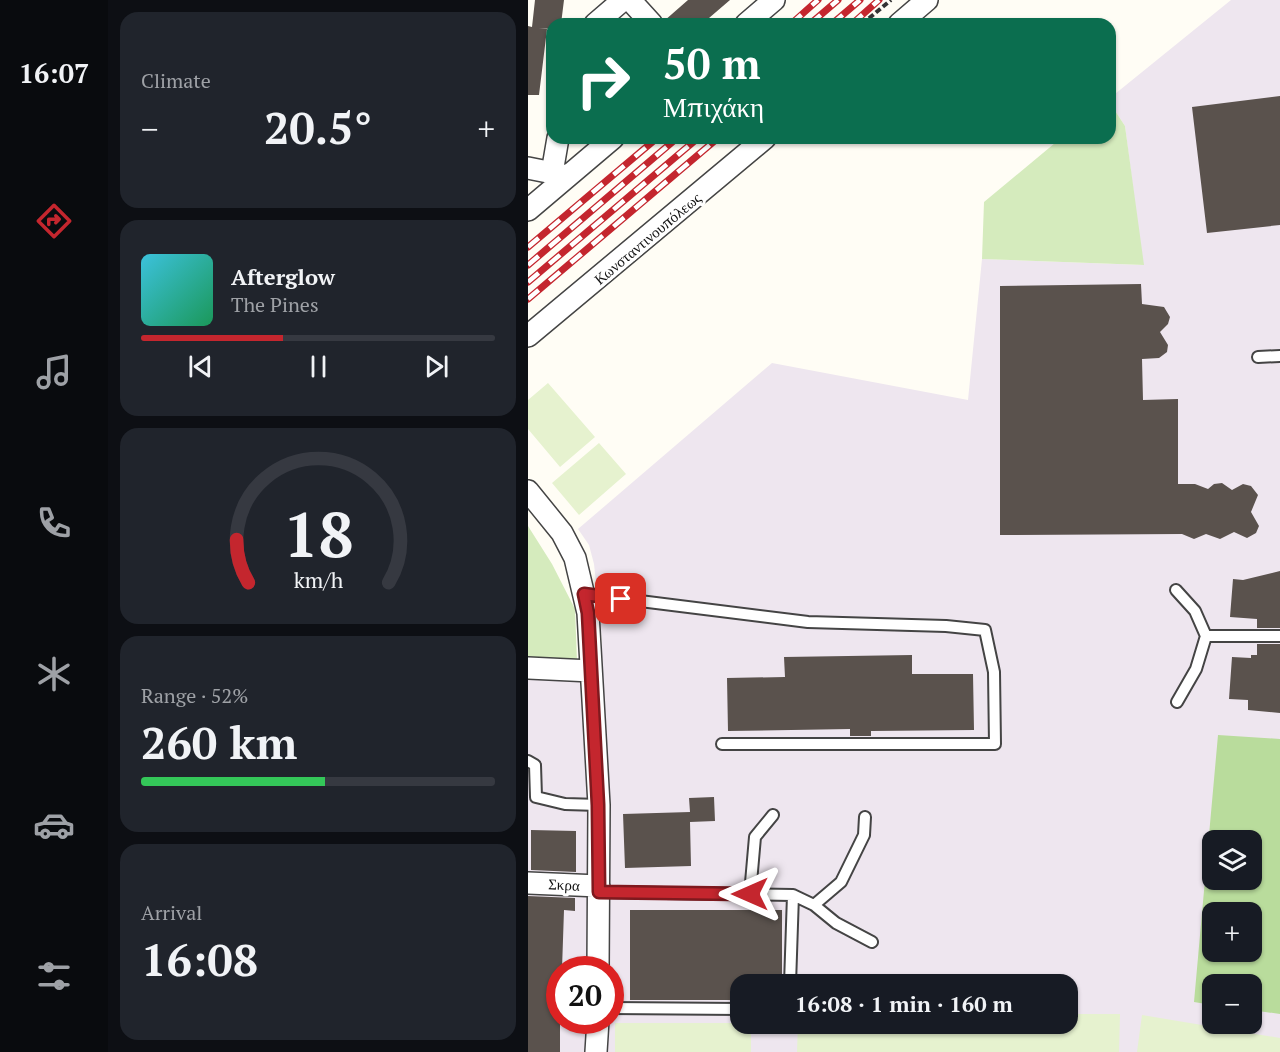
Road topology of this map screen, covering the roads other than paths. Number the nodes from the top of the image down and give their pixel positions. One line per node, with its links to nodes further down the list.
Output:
1 (623, 0): 5 (street)
2 (630, 0): 6 (street)
3 (774, 0): 7 (street)
4 (927, 0): 8 (street)
5 (602, 18)
6 (646, 18)
7 (753, 18)
8 (906, 18)
9 (558, 144): 13 (street)
10 (603, 144): 13 (street)
11 (758, 144): 15 (street, Κωνσταντινουπόλεως)
12 (528, 168): 13 (street)
13 (560, 174): 14 (street)
14 (528, 210)
15 (528, 336)
16 (1280, 356): 17 (lane)
17 (1258, 357)
18 (528, 491): 20 (street)
19 (1176, 590): 21 (lane)
20 (584, 594): 24 (street); 26 (lane)
21 (1206, 636): 22 (lane); 25 (lane)
22 (1280, 636)
23 (528, 668): 24 (street)
24 (591, 671): 28 (street)
25 (1177, 702)
26 (722, 744)
27 (528, 761): 28 (lane)
28 (598, 805): 32 (street)
29 (773, 815): 33 (lane)
30 (865, 817): 35 (lane)
31 (528, 883): 32 (street, Σκρα)
32 (599, 889): 33 (lane); 37 (street)
33 (750, 894): 34 (lane)
34 (793, 895): 35 (lane); 38 (lane)
35 (814, 905): 36 (lane)
36 (872, 942)
37 (598, 956)
38 (790, 974)
39 (624, 1008): 40 (lane)
40 (730, 1009)
41 (597, 1034): 42 (street)
42 (596, 1052)

